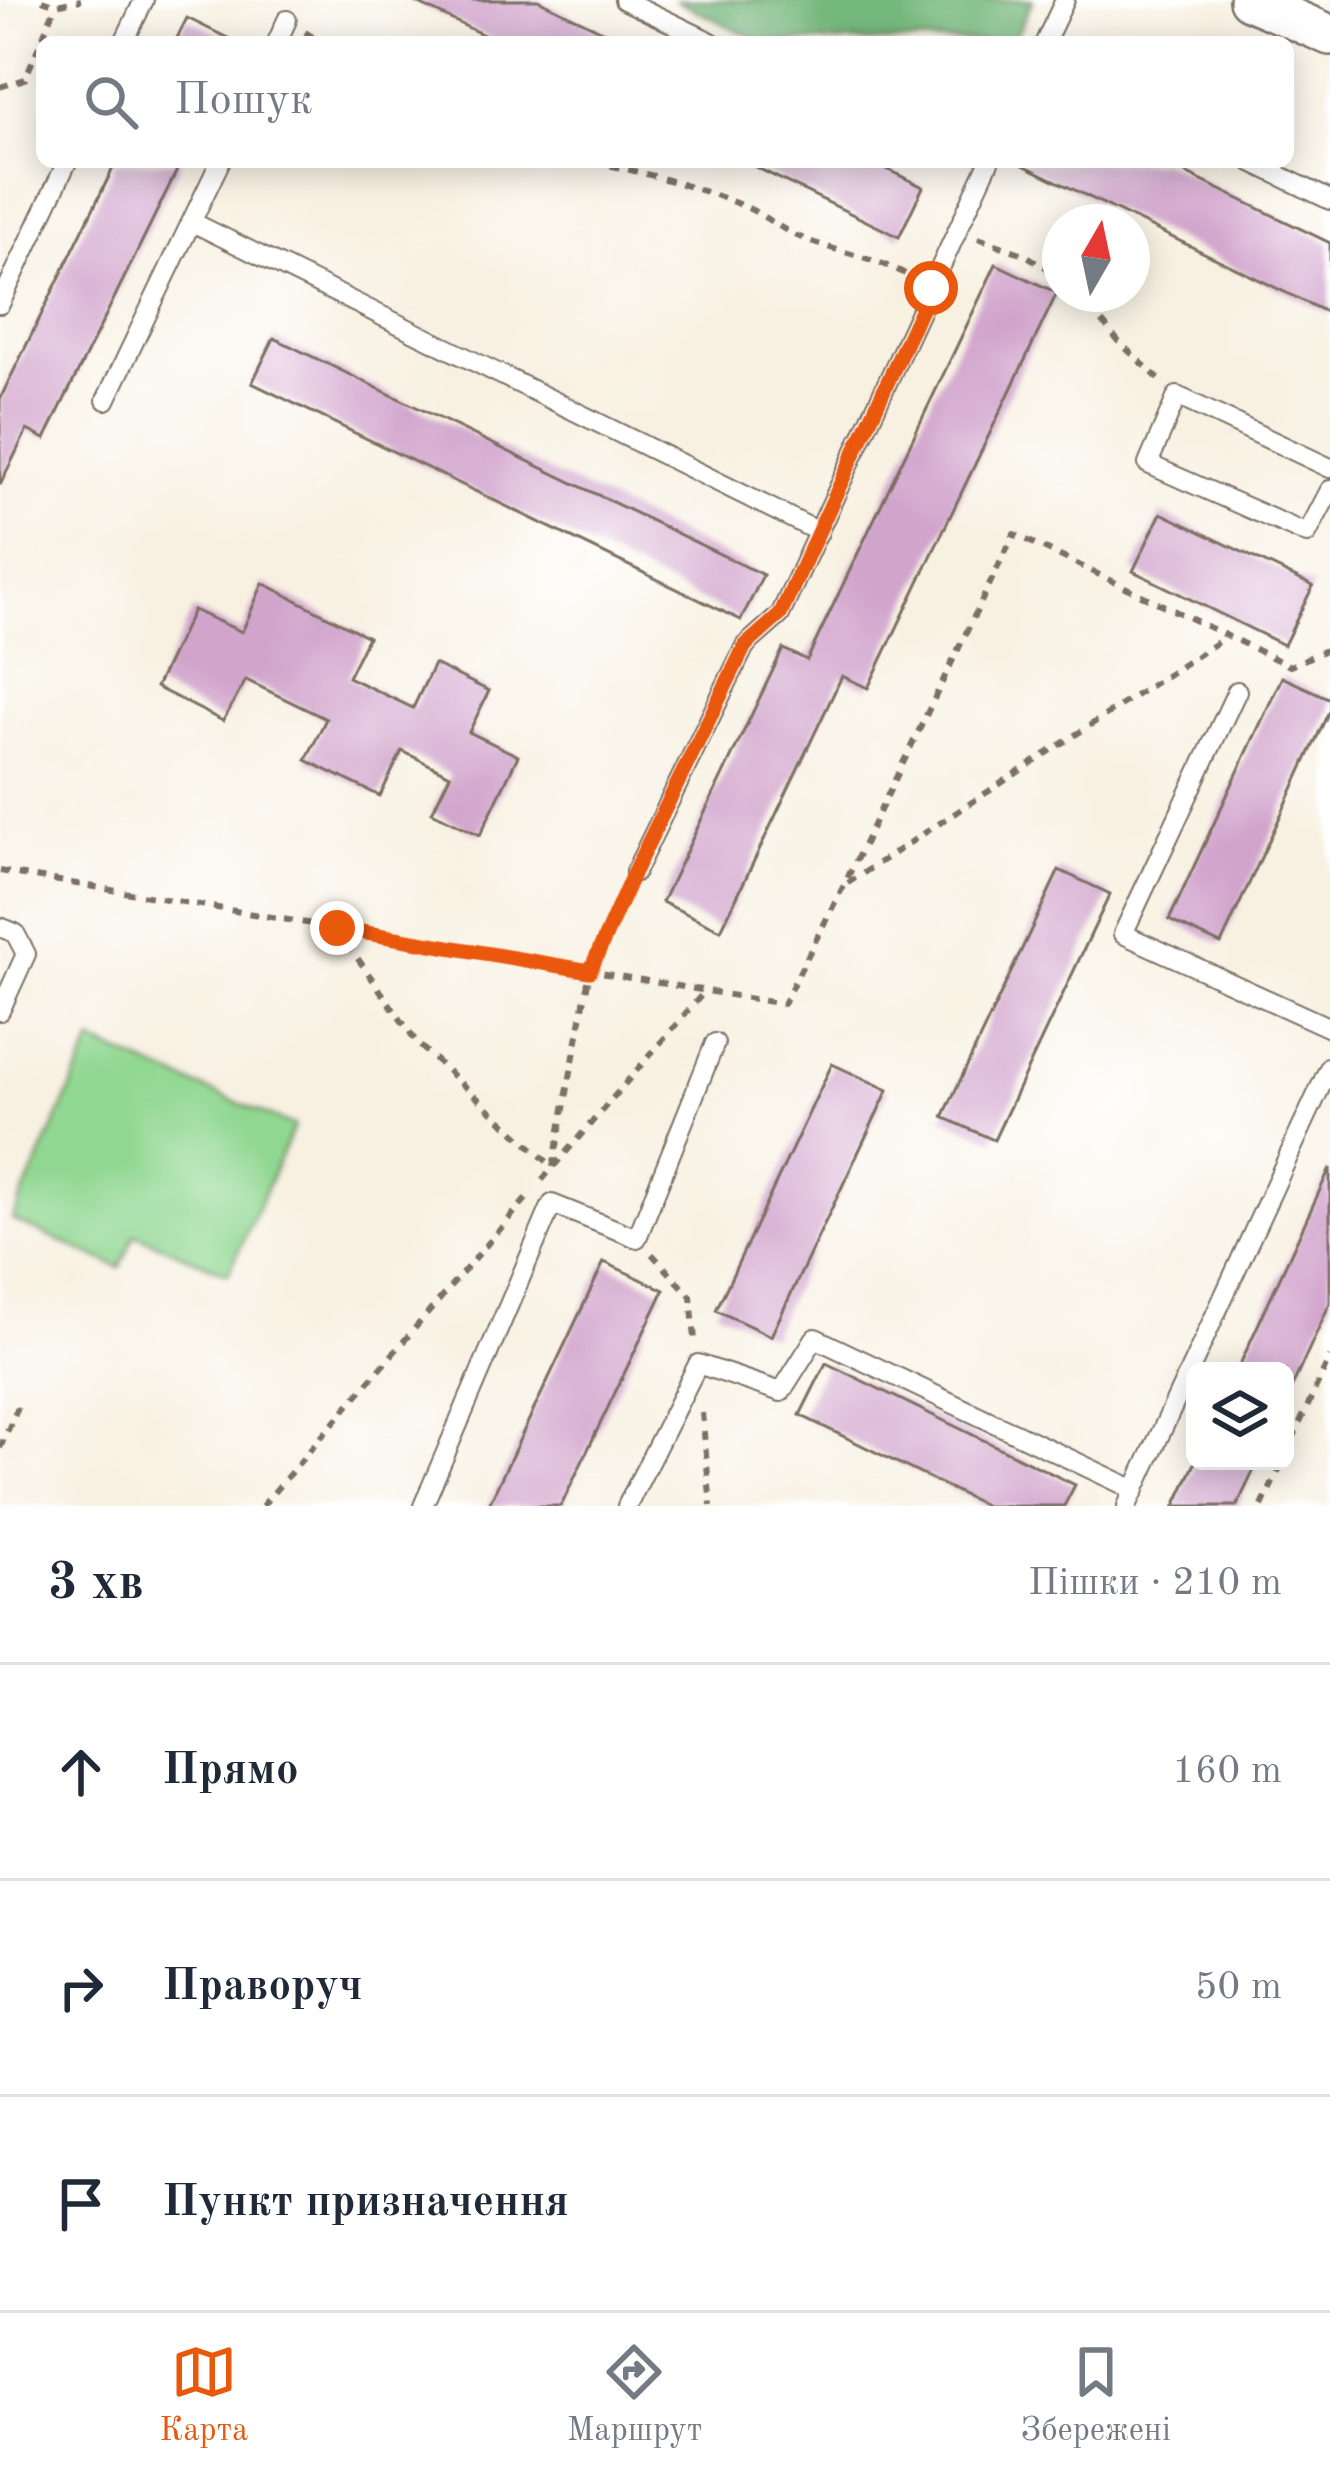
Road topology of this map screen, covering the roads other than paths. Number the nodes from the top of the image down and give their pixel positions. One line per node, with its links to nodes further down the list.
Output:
1 (144, 0): 7 (lane)
2 (625, 0): 9 (lane)
3 (1065, 0): 10 (lane)
4 (1249, 0): 6 (street)
5 (287, 20): 8 (lane)
6 (1330, 35)
7 (127, 36)
8 (280, 36)
9 (699, 36)
10 (1048, 36)
11 (64, 168): 17 (lane)
12 (217, 168): 16 (lane)
13 (986, 168): 21 (lane)
14 (1264, 168): 15 (lane)
15 (1330, 200)
16 (192, 222): 18 (lane); 21 (lane)
17 (0, 304)
18 (106, 400)
19 (1330, 468): 20 (lane)
20 (1330, 490)
21 (819, 532): 23 (lane)
22 (1237, 691): 26 (lane)
23 (634, 872)
24 (0, 927): 25 (lane)
25 (0, 1011)
26 (1330, 1028)
27 (715, 1042): 30 (lane)
28 (1330, 1066): 29 (lane)
29 (1131, 1498): 31 (lane)
30 (423, 1506)
31 (627, 1506)

